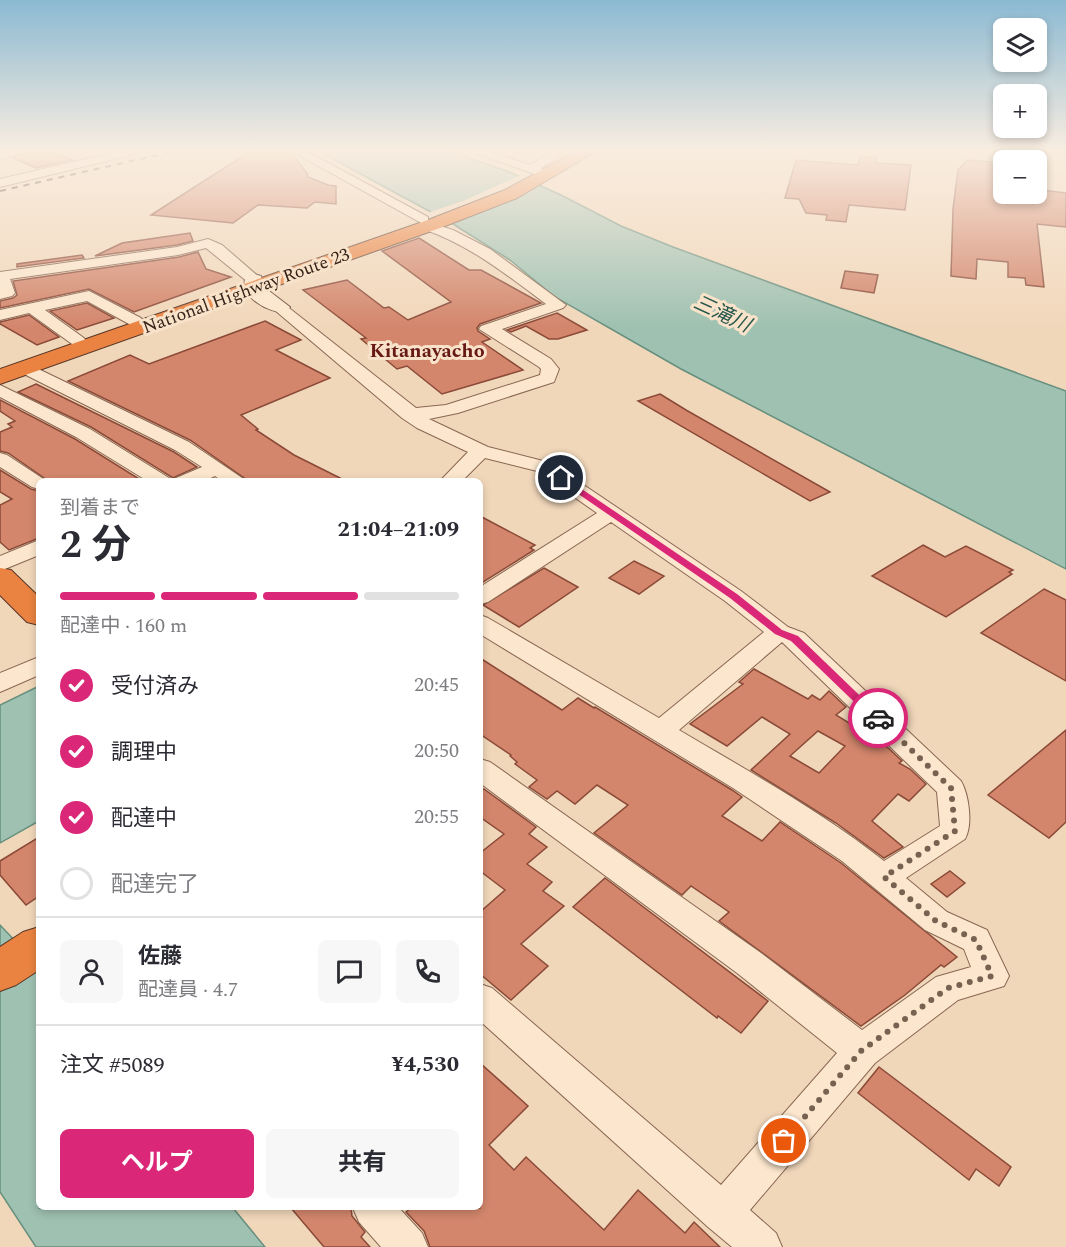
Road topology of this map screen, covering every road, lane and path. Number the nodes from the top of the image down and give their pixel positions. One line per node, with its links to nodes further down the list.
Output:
1 (406, 210): 3 (street)
2 (463, 210): 3 (highway, National Highway Route 23)
3 (428, 222): 5 (highway, National Highway Route 23); 16 (street)
4 (1, 276): 5 (street); 6 (street)
5 (254, 284): 7 (street); 10 (highway, National Highway Route 23); 13 (highway, National Highway Route 23)
6 (0, 294)
7 (279, 307): 16 (street)
8 (32, 308): 9 (street); 10 (street); 11 (street)
9 (0, 315)
10 (135, 321): 11 (highway, National Highway Route 23)
11 (78, 341): 12 (highway, National Highway Route 23)
12 (0, 367)
13 (26, 368): 14 (highway, National Highway Route 23); 19 (street)
14 (0, 377)
15 (0, 390): 20 (street)
16 (410, 414): 17 (street)
17 (481, 451): 23 (street); 25 (street)
18 (0, 459): 24 (street)
19 (217, 468): 21 (street); 22 (street)
20 (157, 478)
21 (193, 478)
22 (232, 478)
23 (453, 478)
24 (36, 481)
25 (612, 512): 29 (street); 32 (street)
26 (36, 548): 27 (street)
27 (0, 564)
28 (0, 577): 30 (highway)
29 (483, 595)
30 (36, 612)
31 (483, 625): 35 (street)
32 (779, 632): 35 (street); 37 (street)
33 (36, 666): 34 (street)
34 (0, 682)
35 (660, 732): 37 (street)
36 (483, 771): 41 (street)
37 (884, 877): 41 (street)
38 (36, 947): 39 (highway)
39 (0, 971)
40 (483, 1002): 43 (street)
41 (861, 1051): 43 (street)
42 (375, 1210): 44 (street)
43 (722, 1212): 45 (street)
44 (408, 1247)
45 (762, 1247)

